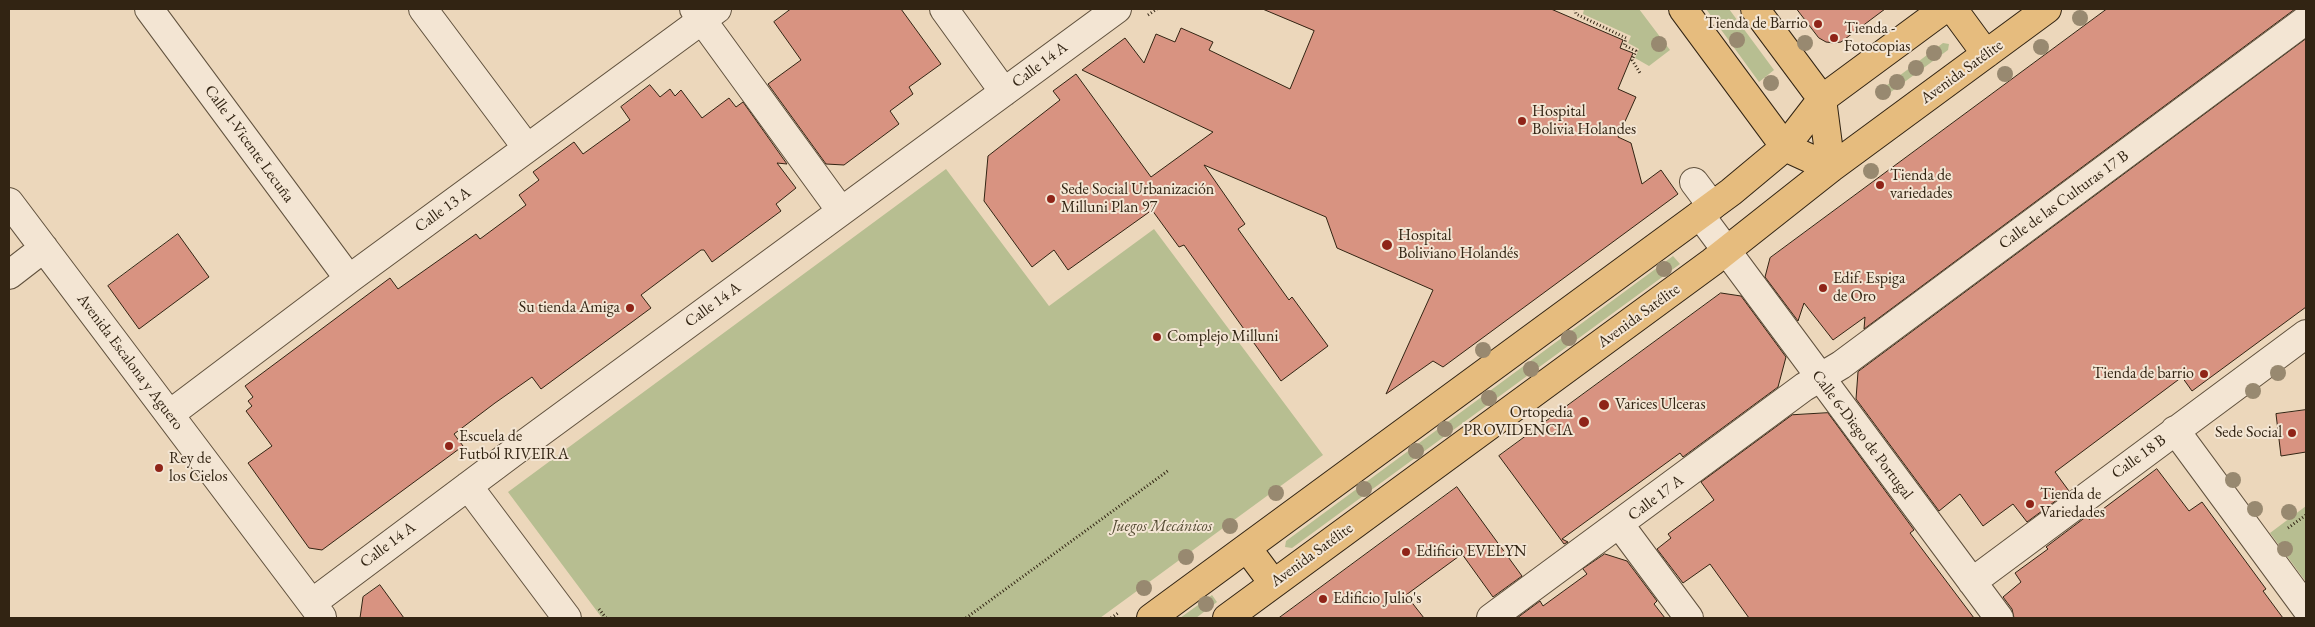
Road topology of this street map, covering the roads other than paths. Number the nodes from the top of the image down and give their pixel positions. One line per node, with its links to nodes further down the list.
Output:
1 (150, 9): 25 (street, Calle 1-Vicente Lecuña)
2 (423, 9): 16 (street)
3 (944, 9): 13 (street)
4 (1117, 9): 13 (street, Calle 14 A)
5 (1684, 9): 15 (main road)
6 (1755, 9): 14 (main road)
7 (1944, 9): 14 (main road)
8 (1953, 9): 12 (main road)
9 (2047, 9): 12 (main road, Avenida Satélite)
10 (704, 13): 16 (street, Calle 13 A); 21 (street)
11 (2306, 20): 27 (street, Calle de las Culturas 17 B)
12 (1986, 54): 17 (main road, Avenida Satélite)
13 (1004, 92): 21 (street, Calle 14 A)
14 (1822, 99): 15 (main road); 17 (main road)
15 (1785, 146): 17 (main road); 20 (main road)
16 (527, 148): 25 (street, Calle 13 A)
17 (1831, 168): 23 (main road, Avenida Satélite)
18 (1694, 182): 20 (street, Calle 6-Diego de Portugal)
19 (9, 202): 22 (street, Avenida Escalona y Aguero)
20 (1706, 210): 23 (street, Calle 6-Diego de Portugal); 32 (main road)
21 (840, 211): 30 (street, Calle 14 A)
22 (44, 248): 24 (street); 28 (street, Avenida Escalona y Aguero)
23 (1727, 250): 27 (street, Calle 6-Diego de Portugal); 34 (main road, Avenida Satélite)
24 (9, 275)
25 (349, 279): 28 (street, Calle 13 A)
26 (2306, 334): 29 (street, Calle 18 B)
27 (1820, 378): 31 (street, Calle 17 A); 33 (street, Calle 6-Diego de Portugal)
28 (170, 414): 36 (street, Avenida Escalona y Aguero)
29 (2175, 430): 33 (street, Calle 18 B); 35 (street)
30 (468, 486): 36 (street, Calle 14 A); 37 (street)
31 (1620, 525): 40 (street, Calle 17 A); 41 (street)
32 (1247, 548): 34 (main road); 38 (main road)
33 (1972, 582): 42 (street, Calle 6-Diego de Portugal)
34 (1273, 583): 39 (main road, Avenida Satélite)
35 (2306, 608)
36 (317, 611)
37 (567, 618)
38 (1151, 618)
39 (1227, 618)
40 (1491, 618)
41 (1689, 618)
42 (1999, 618)

